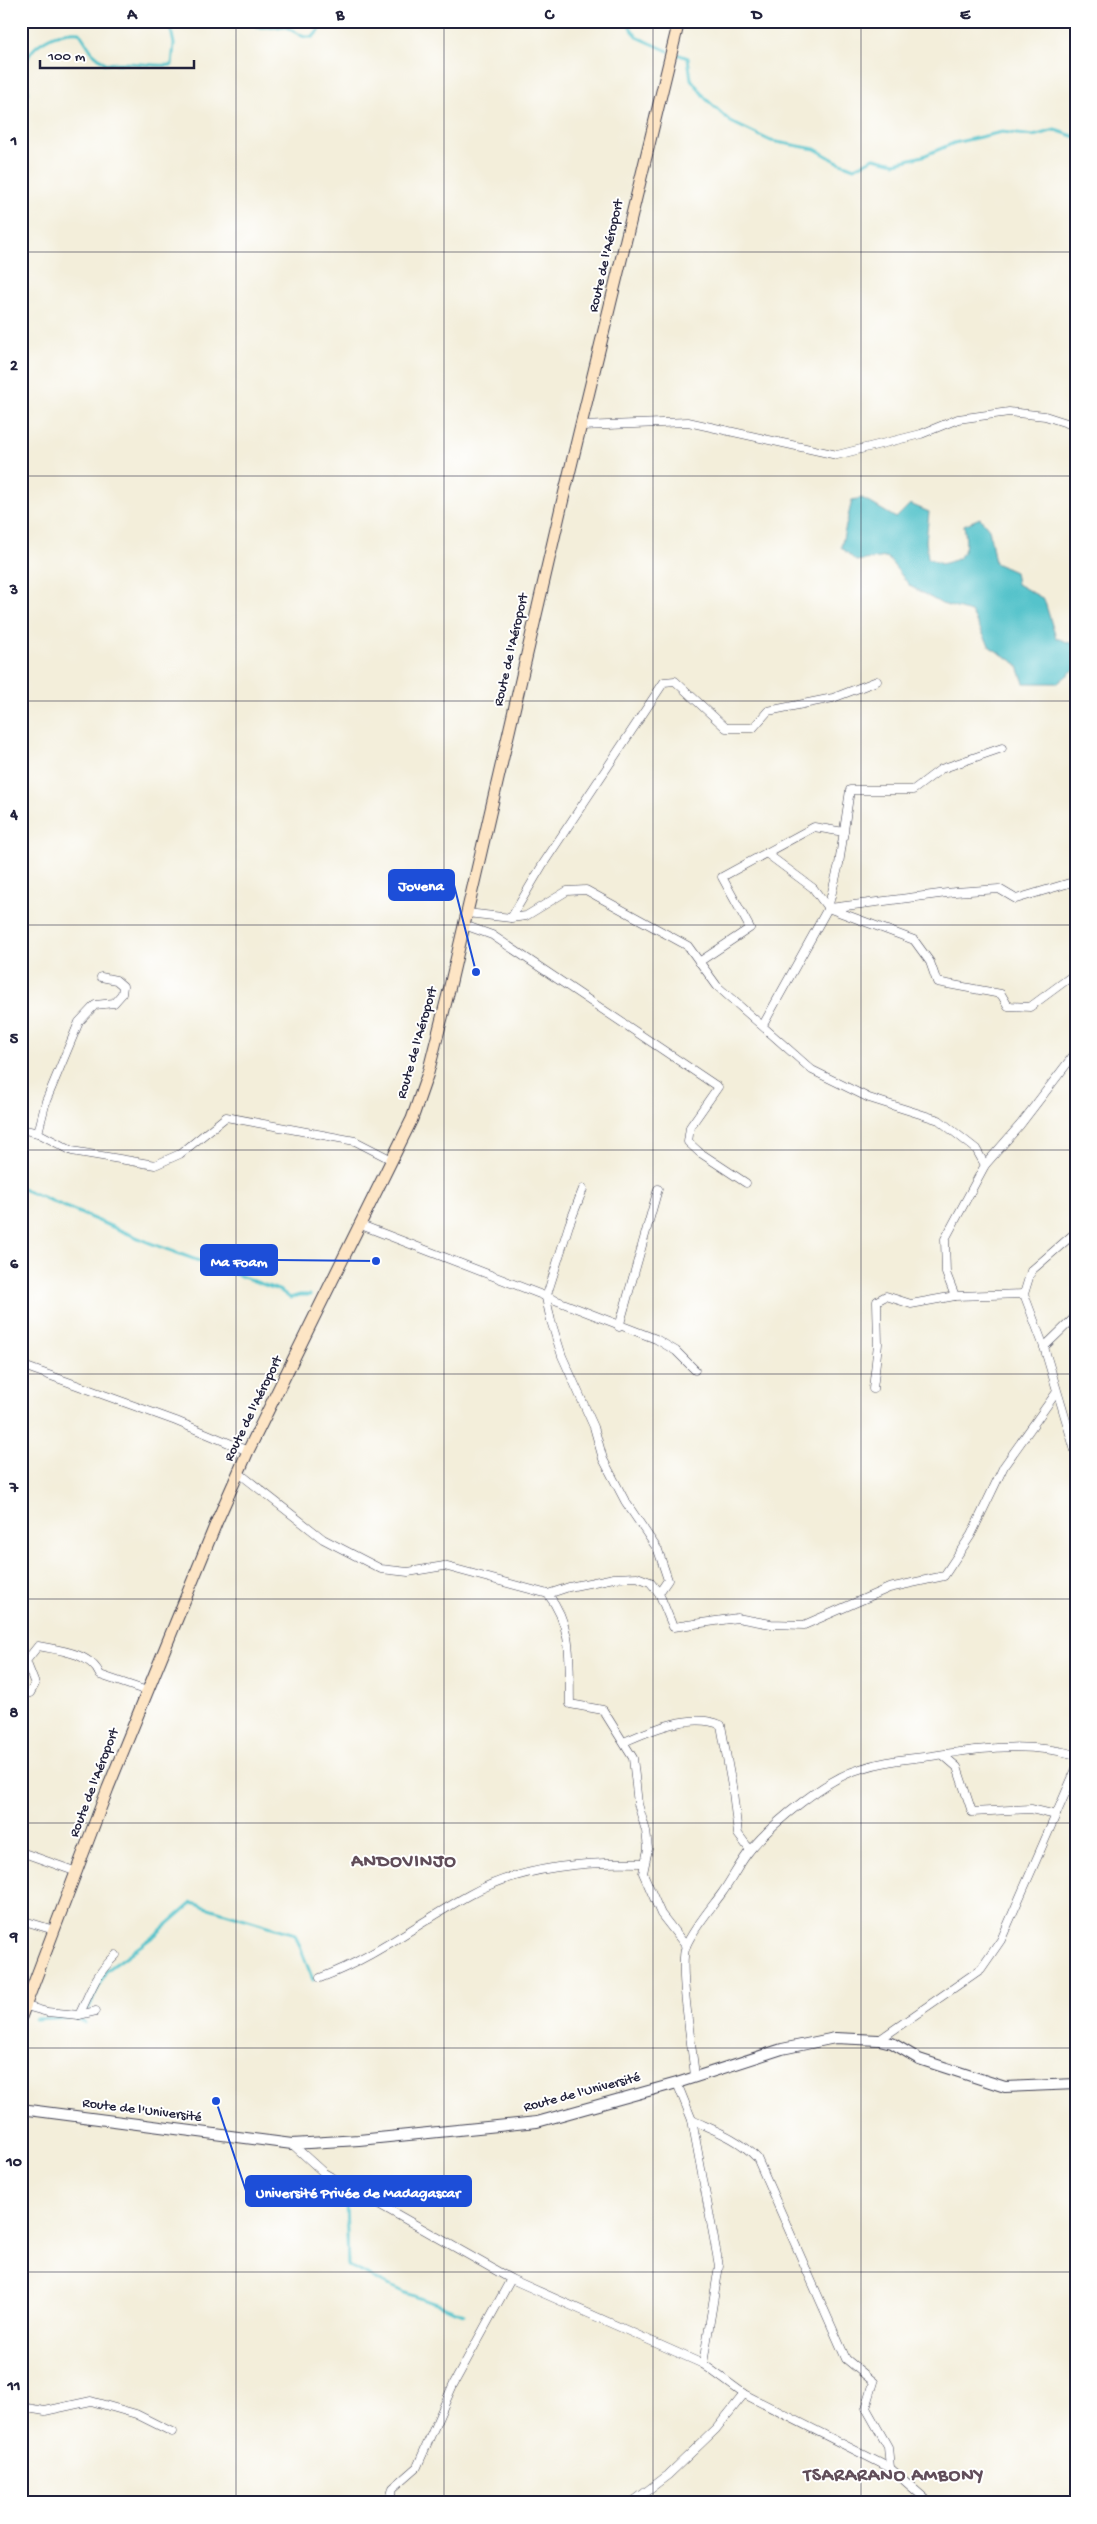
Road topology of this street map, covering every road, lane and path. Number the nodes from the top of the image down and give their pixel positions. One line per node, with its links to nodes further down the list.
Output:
1 (679, 21): 2 (main road, Route de l'Aéroport)
2 (581, 426): 3 (street); 11 (main road, Route de l'Aéroport)
3 (1076, 426)
4 (878, 681): 10 (street)
5 (1002, 748): 6 (street)
6 (844, 832): 7 (street); 9 (street)
7 (766, 853): 9 (street); 12 (street)
8 (1076, 881): 9 (street)
9 (828, 908): 13 (street); 15 (street)
10 (511, 918): 11 (street); 12 (street)
11 (466, 919): 19 (main road, Route de l'Aéroport); 21 (street)
12 (699, 962): 15 (street)
13 (1076, 973)
14 (101, 977): 18 (street)
15 (763, 1026): 20 (street)
16 (1076, 1052): 20 (street)
17 (21, 1129): 18 (street)
18 (38, 1133): 19 (street)
19 (392, 1160): 24 (main road, Route de l'Aéroport)
20 (985, 1165): 27 (street)
21 (746, 1183)
22 (584, 1189): 28 (street)
23 (658, 1189): 30 (street)
24 (361, 1225): 28 (street); 36 (main road, Route de l'Aéroport)
25 (1076, 1232): 26 (street)
26 (1024, 1294): 27 (street); 31 (street)
27 (955, 1296): 34 (street)
28 (546, 1298): 30 (street); 39 (street)
29 (1076, 1316): 31 (street)
30 (619, 1327): 33 (street)
31 (1044, 1347): 35 (street)
32 (21, 1365): 36 (street)
33 (695, 1370)
34 (873, 1389)
35 (1056, 1394): 37 (street); 39 (street)
36 (248, 1451): 38 (main road, Route de l'Aéroport)
37 (1076, 1454)
38 (239, 1473): 40 (street); 41 (main road, Route de l'Aéroport)
39 (659, 1593): 40 (street)
40 (548, 1594): 43 (street)
41 (147, 1691): 42 (street); 51 (main road, Route de l'Aéroport)
42 (21, 1694)
43 (624, 1742): 48 (street); 50 (street)
44 (943, 1755): 45 (street); 47 (street); 48 (street)
45 (1076, 1756)
46 (1076, 1769): 47 (street)
47 (1056, 1815): 60 (street)
48 (750, 1850): 54 (street)
49 (21, 1852): 51 (street)
50 (643, 1863): 54 (street); 56 (street)
51 (77, 1872): 53 (main road, Route de l'Aéroport)
52 (21, 1920): 53 (street)
53 (54, 1930): 58 (main road, Route de l'Aéroport)
54 (686, 1946): 61 (street)
55 (116, 1954): 59 (street)
56 (320, 1978)
57 (96, 2011): 59 (street)
58 (24, 2012): 59 (street)
59 (79, 2015)
60 (879, 2040): 61 (street, Route de l'Université); 63 (street, Route de l'Université)
61 (695, 2077): 62 (street, Route de l'Université)
62 (677, 2083): 65 (street); 66 (street, Route de l'Université)
63 (1076, 2084)
64 (21, 2109): 66 (street, Route de l'Université)
65 (692, 2120): 68 (street); 72 (street)
66 (292, 2144): 67 (street)
67 (511, 2279): 68 (street); 73 (street)
68 (703, 2364): 69 (street)
69 (744, 2394): 72 (street); 74 (street)
70 (21, 2407): 71 (street)
71 (172, 2432)
72 (890, 2468): 75 (street)
73 (388, 2503)
74 (631, 2503)
75 (930, 2503)

